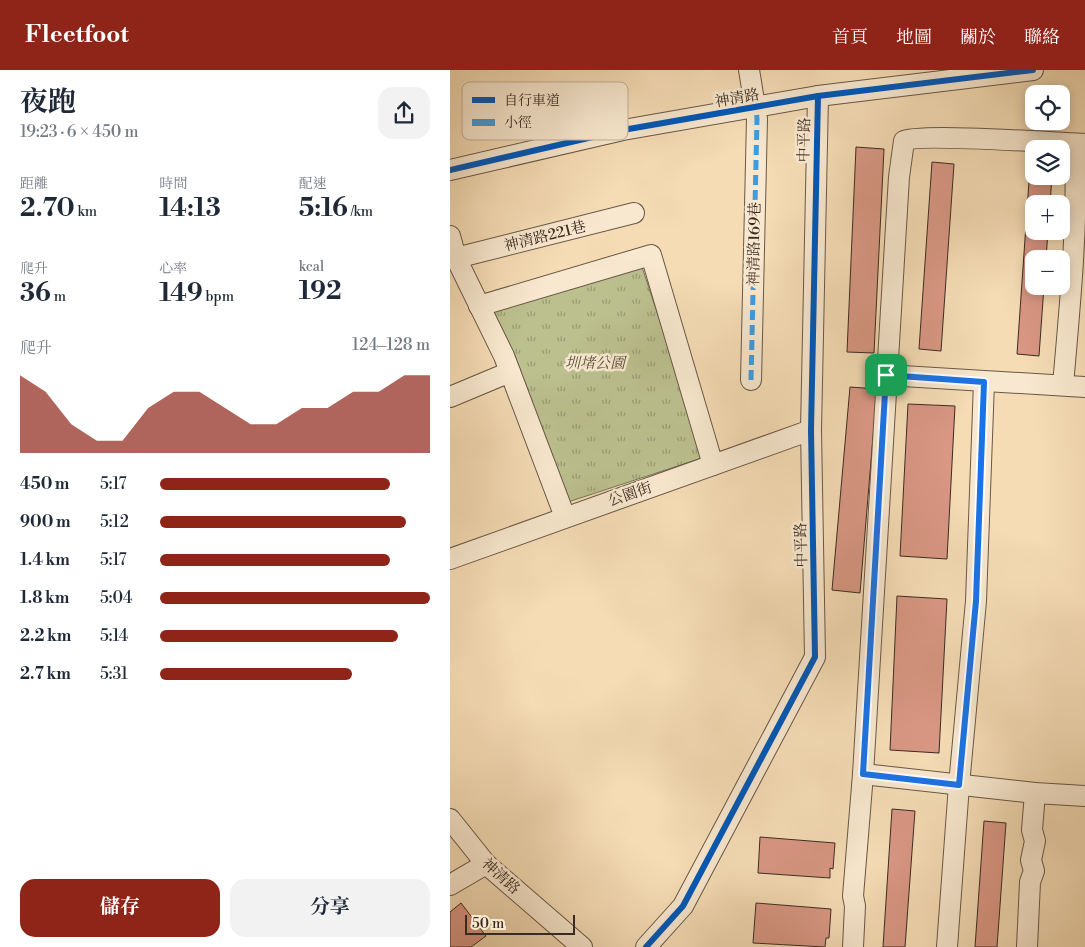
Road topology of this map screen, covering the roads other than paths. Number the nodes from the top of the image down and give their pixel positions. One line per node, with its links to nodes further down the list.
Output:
1 (749, 70): 4 (street, 神清路169巷)
2 (1033, 70): 3 (street, 神清路)
3 (818, 96): 4 (street, 神清路); 20 (street, 中平路)
4 (756, 108): 5 (street, 神清路); 15 (street, 神清路169巷)
5 (628, 129)
6 (580, 140): 8 (street, 神清路)
7 (1080, 144): 14 (street); 17 (street)
8 (450, 170)
9 (634, 213): 11 (street, 神清路221巷)
10 (450, 236): 11 (street)
11 (456, 258): 12 (street)
12 (479, 306): 13 (street); 21 (street)
13 (510, 372): 19 (street); 22 (street)
14 (886, 375): 16 (street); 24 (street)
15 (751, 380)
16 (984, 382): 17 (street); 25 (street)
17 (1063, 385): 18 (street)
18 (1085, 387)
19 (450, 397)
20 (811, 430): 21 (street, 公園街); 32 (street, 中平路)
21 (712, 465): 22 (street, 公園街)
22 (565, 517): 23 (street, 公園街)
23 (450, 558)
24 (863, 774): 25 (street); 33 (street)
25 (959, 785): 26 (street); 34 (street)
26 (1035, 793): 27 (street); 35 (street)
27 (1085, 796)
28 (450, 822): 29 (street, 神清路)
29 (486, 864): 30 (street); 31 (street, 神清路)
30 (450, 885)
31 (582, 947)
32 (646, 947)
33 (853, 947)
34 (947, 947)
35 (1027, 947)

